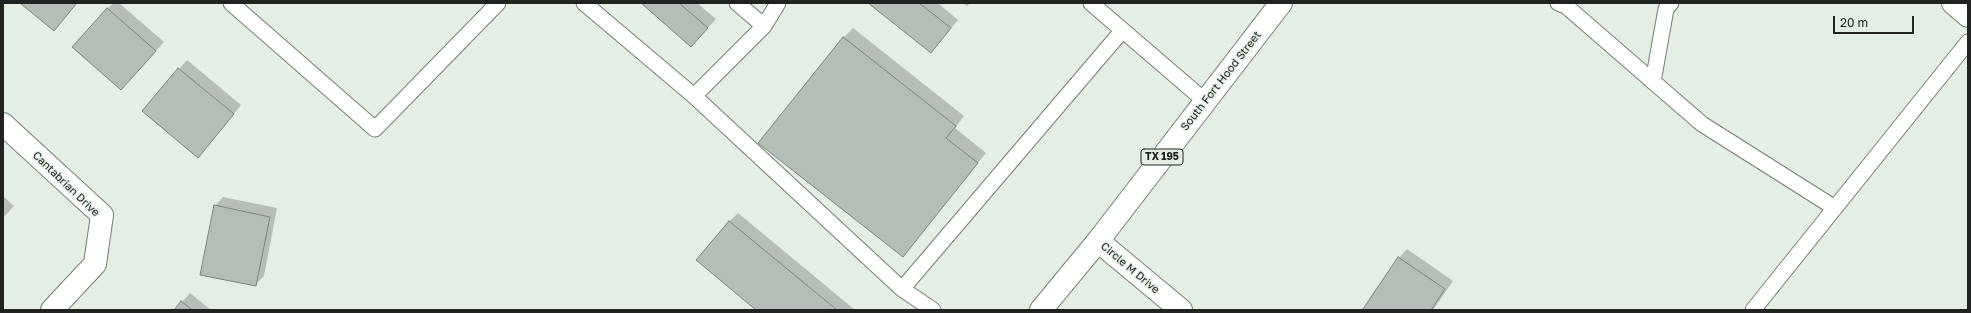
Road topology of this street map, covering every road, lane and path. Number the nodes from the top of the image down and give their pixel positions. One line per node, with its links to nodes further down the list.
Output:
1 (231, 3): 2 (lane)
2 (498, 3)
3 (584, 3): 16 (lane)
4 (737, 3): 12 (lane)
5 (778, 3): 12 (lane)
6 (1091, 3): 13 (lane)
7 (1281, 3): 17 (main road, South Fort Hood Street / TX 195)
8 (1558, 3): 15 (lane)
9 (1671, 3): 15 (lane)
10 (1953, 3): 11 (main road)
11 (1968, 16)
12 (764, 26): 16 (lane)
13 (1122, 31): 17 (lane); 21 (lane)
14 (1968, 42): 19 (lane)
15 (1653, 82): 19 (lane)
16 (694, 96): 21 (lane)
17 (1205, 100): 20 (main road, South Fort Hood Street / TX 195)
18 (3, 124): 22 (main road, Cantabrian Drive)
19 (1835, 208): 26 (lane)
20 (1098, 241): 24 (main road, South Fort Hood Street / TX 195); 25 (main road, Circle M Drive)
21 (902, 289): 23 (lane)
22 (52, 310)
23 (933, 310)
24 (1041, 310)
25 (1181, 310)
26 (1753, 310)

